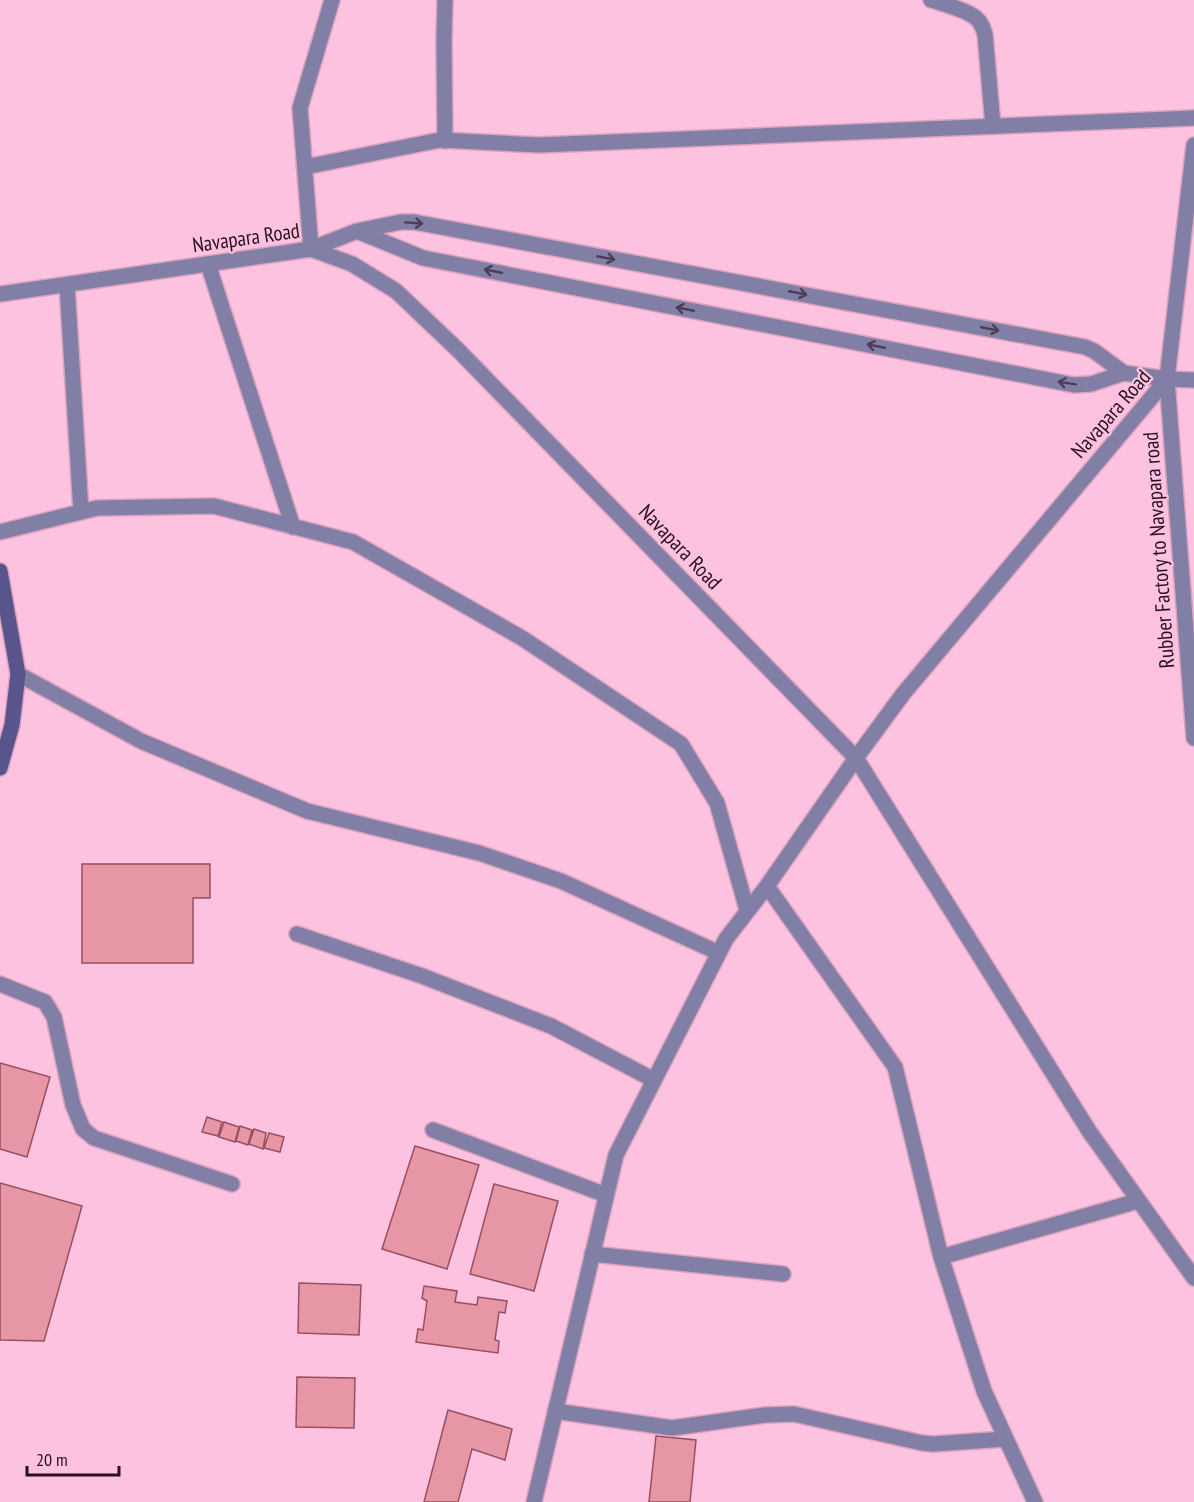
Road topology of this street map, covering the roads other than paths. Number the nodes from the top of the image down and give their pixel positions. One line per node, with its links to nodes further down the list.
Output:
1 (332, 0): 8 (street)
2 (445, 0): 6 (street)
3 (931, 0): 5 (street)
4 (1194, 118): 5 (street)
5 (993, 126): 6 (street)
6 (446, 141): 8 (street)
7 (1194, 145): 15 (street, Rubber Factory to Navapara road)
8 (305, 167): 10 (street)
9 (357, 231): 10 (street); 14 (street, one-way to 9); 14 (street, one-way to 14)
10 (311, 249): 11 (street, Navapara Road); 23 (street, Navapara Road)
11 (208, 264): 12 (street, Navapara Road); 18 (street)
12 (67, 285): 13 (street, Navapara Road); 17 (street)
13 (0, 294)
14 (1124, 373): 15 (street)
15 (1167, 379): 16 (street, Navapara Road); 22 (street, Rubber Factory to Navapara road); 23 (street, Navapara Road)
16 (1194, 380)
17 (81, 512): 18 (street); 19 (street)
18 (293, 527): 26 (street)
19 (0, 532)
20 (0, 571): 21 (main road)
21 (18, 674): 24 (main road); 28 (street)
22 (1194, 738)
23 (856, 758): 25 (street); 34 (street)
24 (0, 768)
25 (767, 886): 26 (street); 36 (street)
26 (747, 910): 28 (street)
27 (297, 934): 30 (street)
28 (719, 953): 30 (street)
29 (0, 984): 32 (street)
30 (654, 1080): 33 (street)
31 (433, 1130): 33 (street)
32 (232, 1184)
33 (606, 1195): 35 (street)
34 (1138, 1201): 36 (street); 38 (street)
35 (592, 1254): 37 (street); 39 (street)
36 (941, 1257): 40 (street)
37 (783, 1274)
38 (1194, 1278)
39 (555, 1411): 40 (street); 41 (street)
40 (1006, 1439): 42 (street)
41 (534, 1502)
42 (1035, 1502)

